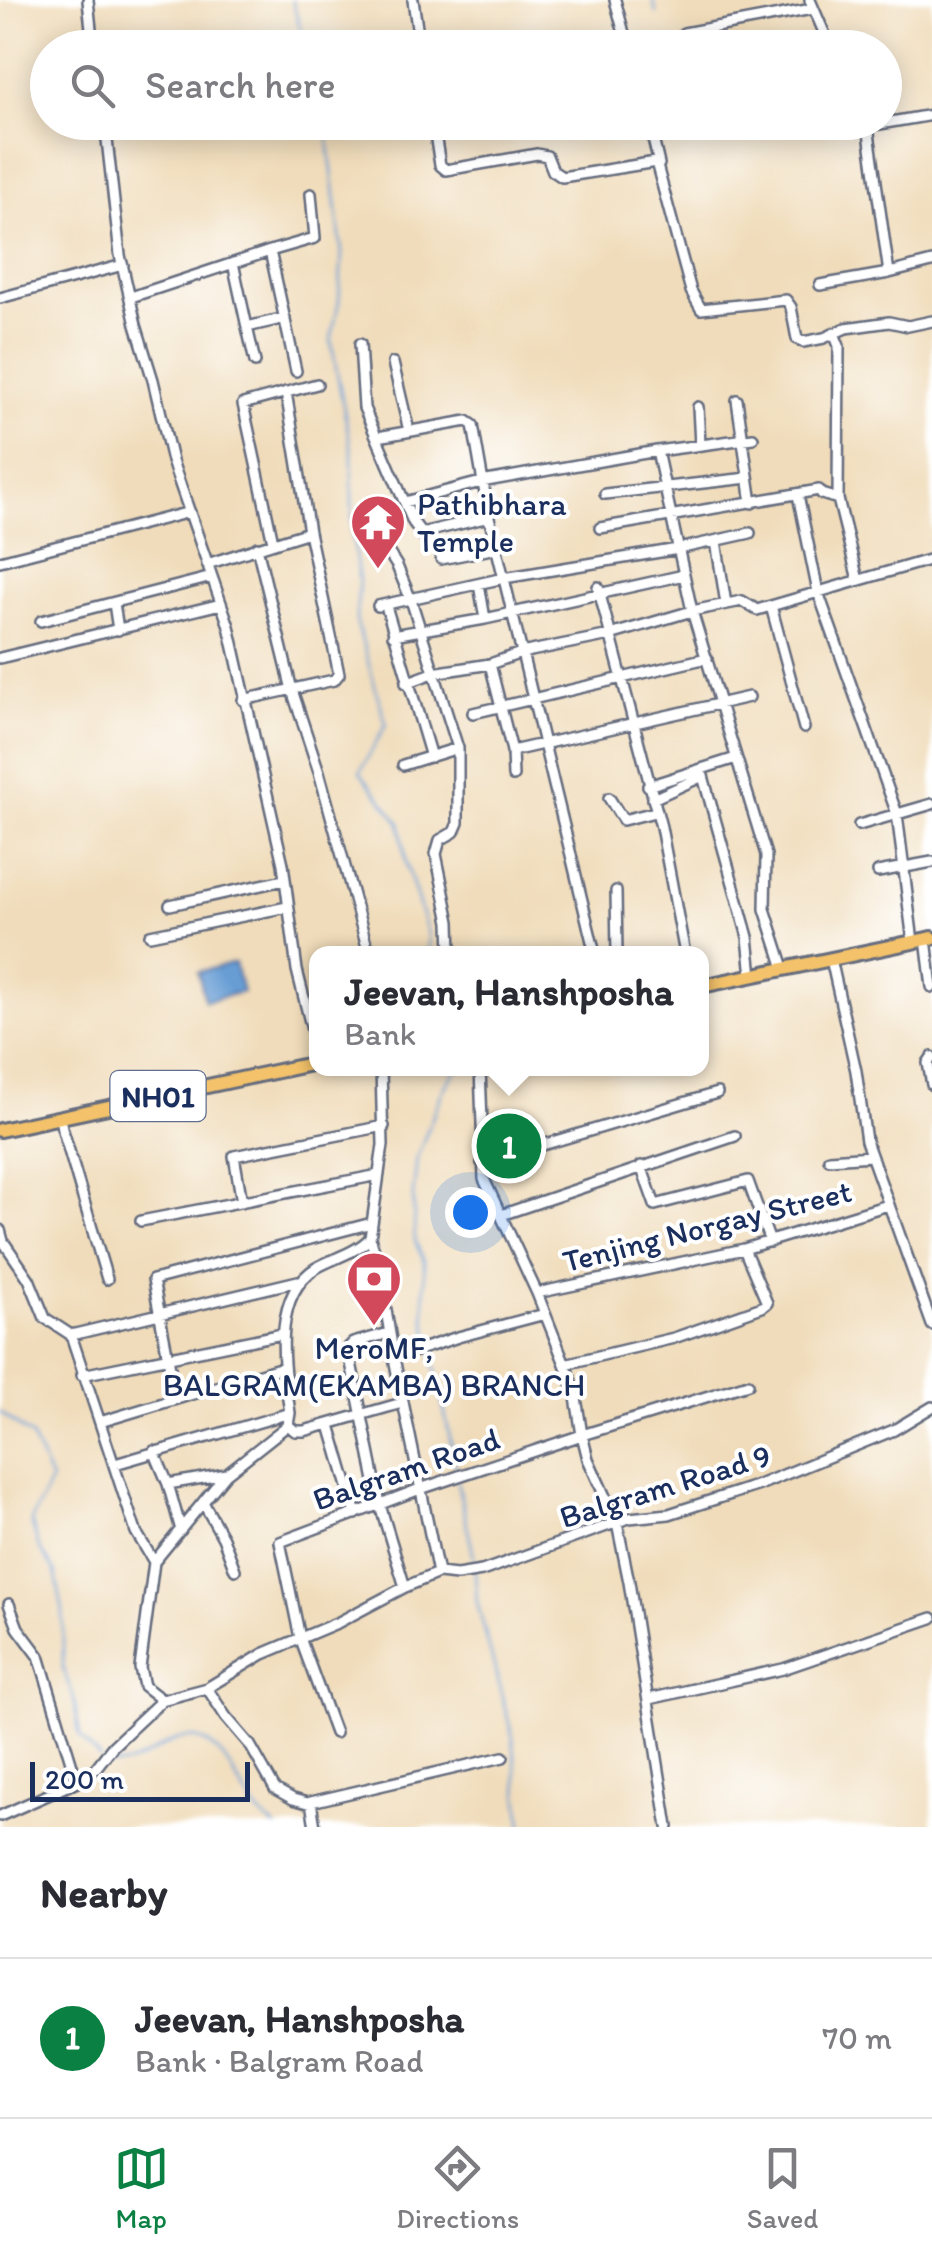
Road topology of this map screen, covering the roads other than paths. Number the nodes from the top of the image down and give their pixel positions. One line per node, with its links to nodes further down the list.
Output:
1 (88, 0): 5 (street)
2 (413, 0): 6 (street)
3 (615, 0): 7 (street)
4 (811, 5): 8 (street); 9 (street)
5 (92, 30)
6 (417, 30)
7 (623, 30)
8 (698, 30)
9 (823, 30)
10 (932, 115): 11 (street)
11 (902, 119)
12 (107, 140): 21 (street)
13 (435, 140): 16 (street)
14 (653, 140): 16 (street)
15 (870, 140): 22 (street)
16 (659, 164): 29 (street)
17 (311, 194): 18 (street)
18 (270, 251): 20 (street); 26 (street)
19 (932, 262): 22 (street)
20 (233, 263): 24 (street); 28 (street)
21 (123, 265): 24 (street); 25 (street)
22 (888, 273): 23 (street)
23 (820, 285)
24 (131, 296): 51 (street)
25 (0, 298)
26 (285, 318): 28 (street); 33 (street)
27 (932, 322): 29 (street)
28 (247, 328): 31 (street)
29 (834, 333): 48 (street)
30 (360, 344): 39 (street)
31 (255, 362)
32 (393, 363): 38 (street)
33 (296, 371)
34 (317, 384): 35 (street)
35 (286, 392): 55 (street); 59 (street)
36 (737, 400): 40 (street)
37 (698, 407): 41 (street)
38 (409, 431): 39 (street); 44 (street)
39 (378, 437): 49 (street)
40 (747, 440): 41 (street); 43 (street)
41 (700, 445): 42 (street)
42 (657, 451): 44 (street); 45 (street)
43 (748, 478): 45 (street); 50 (street)
44 (482, 482): 49 (street); 52 (street)
45 (665, 488): 46 (street); 53 (street)
46 (605, 494)
47 (798, 495): 48 (street); 50 (street); 73 (street)
48 (838, 498): 70 (street)
49 (405, 502): 52 (street)
50 (752, 503): 53 (street)
51 (190, 512): 65 (street); 66 (street)
52 (489, 517): 61 (street)
53 (672, 518): 54 (street); 62 (street)
54 (600, 528)
55 (309, 532): 59 (street); 94 (street)
56 (750, 534): 58 (street)
57 (378, 536): 74 (street)
58 (716, 541): 62 (street); 77 (street)
59 (273, 542): 60 (street)
60 (257, 547): 66 (street); 94 (street)
61 (496, 548): 63 (street); 69 (street)
62 (678, 549): 67 (street); 69 (street)
63 (441, 559)
64 (932, 559): 70 (street)
65 (0, 561)
66 (208, 564): 68 (street)
67 (684, 575): 72 (street); 79 (street)
68 (212, 577): 75 (street); 76 (street)
69 (504, 578): 71 (street); 80 (street)
70 (858, 580): 73 (street)
71 (479, 584): 74 (street); 81 (street)
72 (599, 590): 80 (street); 86 (street)
73 (818, 592): 78 (street); 114 (street)
74 (411, 600): 83 (street); 85 (street)
75 (114, 602): 82 (street); 84 (street)
76 (221, 604): 84 (street); 97 (street)
77 (726, 604): 78 (street); 79 (street)
78 (771, 606): 102 (street)
79 (692, 610): 86 (street); 89 (street)
80 (512, 612): 81 (street); 87 (street)
81 (484, 619): 83 (street)
82 (40, 621)
83 (420, 629): 85 (street); 91 (street)
84 (118, 630): 88 (street)
85 (394, 635): 93 (street)
86 (610, 635): 87 (street); 92 (street)
87 (521, 652): 90 (street); 96 (street)
88 (0, 658)
89 (707, 658): 92 (street); 98 (street)
90 (490, 664): 91 (street); 99 (street)
91 (432, 673): 93 (street); 104 (street)
92 (622, 679): 96 (street); 101 (street)
93 (406, 683): 106 (street)
94 (292, 690): 97 (street); 128 (street)
95 (750, 697): 98 (street)
96 (532, 698): 99 (street); 103 (street)
97 (243, 700): 122 (street)
98 (720, 703): 101 (street); 107 (street)
99 (500, 706): 100 (street); 105 (street)
100 (473, 713)
101 (633, 722): 103 (street); 110 (street)
102 (804, 728)
103 (543, 742): 105 (street); 130 (street)
104 (458, 748): 106 (street); 129 (street)
105 (512, 751): 109 (street)
106 (431, 757): 108 (street)
107 (736, 758): 110 (street); 134 (street)
108 (404, 765)
109 (513, 776)
110 (648, 786): 113 (street)
111 (609, 798): 115 (street)
112 (932, 804): 114 (street)
113 (656, 812): 115 (street); 117 (street)
114 (897, 814): 116 (street); 120 (street)
115 (624, 820): 118 (street)
116 (859, 824)
117 (661, 827): 132 (street); 135 (street)
118 (630, 830)
119 (932, 862): 120 (street)
120 (904, 868): 121 (street); 127 (street)
121 (878, 872)
122 (284, 880): 124 (street); 125 (street)
123 (616, 891): 131 (street)
124 (170, 905)
125 (287, 907): 126 (street); 138 (street)
126 (150, 936)
127 (924, 939): 133 (highway); 137 (street)
128 (366, 946)
129 (451, 946)
130 (593, 946)
131 (617, 946)
132 (684, 946)
133 (831, 958): 134 (highway); 149 (street)
134 (784, 968): 135 (highway)
135 (752, 976): 136 (highway)
136 (709, 985)
137 (932, 987)
138 (309, 1018)
139 (932, 1057): 143 (street)
140 (309, 1064): 145 (highway, NH01)
141 (381, 1076): 146 (street)
142 (481, 1076): 151 (street)
143 (932, 1084)
144 (717, 1093): 151 (street)
145 (59, 1117): 147 (highway, NH01); 163 (street)
146 (384, 1126): 153 (street); 154 (street)
147 (0, 1130)
148 (735, 1136): 152 (street)
149 (871, 1156): 150 (street); 155 (street)
150 (828, 1159)
151 (482, 1163): 156 (street)
152 (641, 1166): 156 (street); 161 (street)
153 (379, 1176): 154 (street); 158 (street)
154 (242, 1202): 157 (street)
155 (888, 1205): 161 (street, Tenjing Norgay Street); 168 (street)
156 (500, 1214): 165 (street)
157 (141, 1222)
158 (372, 1223): 160 (street); 166 (street)
159 (0, 1230): 171 (street)
160 (370, 1238): 164 (street); 170 (street)
161 (770, 1242): 162 (street, Tenjing Norgay Street)
162 (744, 1250): 165 (street, Tenjing Norgay Street); 174 (street)
163 (106, 1279)
164 (298, 1281): 166 (street); 169 (street)
165 (538, 1293): 167 (street)
166 (159, 1313): 171 (street); 172 (street)
167 (546, 1314): 173 (street); 174 (street)
168 (932, 1325)
169 (282, 1334): 172 (street); 175 (street)
170 (390, 1334): 173 (street); 182 (street)
171 (71, 1335): 176 (street)
172 (168, 1357): 176 (street); 178 (street)
173 (394, 1358): 179 (street)
174 (565, 1364): 186 (street)
175 (283, 1367): 178 (street); 181 (street)
176 (82, 1375): 183 (street)
177 (748, 1384): 186 (street, Balgram Road)
178 (176, 1399): 183 (street)
179 (402, 1403): 182 (street); 191 (street)
180 (932, 1407): 195 (street, Balgram Road 9)
181 (290, 1413): 185 (street); 187 (street)
182 (361, 1414): 184 (street); 193 (street)
183 (100, 1422): 188 (street)
184 (330, 1425): 185 (street); 194 (street)
185 (288, 1426): 189 (street)
186 (582, 1435): 191 (street, Balgram Road); 195 (street)
187 (154, 1451): 188 (street); 190 (street)
188 (115, 1464): 197 (street)
189 (226, 1474): 190 (street); 192 (street)
190 (168, 1484): 196 (street)
191 (420, 1488): 193 (street, Balgram Road); 199 (street)
192 (204, 1504): 196 (street); 198 (street)
193 (380, 1506): 194 (street, Balgram Road); 200 (street)
194 (356, 1514): 203 (street, Balgram Road)
195 (617, 1524): 199 (street, Balgram Road 9); 205 (street)
196 (181, 1530): 197 (street)
197 (154, 1562): 206 (street)
198 (235, 1570)
199 (438, 1573): 200 (street, Balgram Road 9)
200 (406, 1587): 203 (street, Balgram Road 9)
201 (8, 1604): 209 (street)
202 (932, 1618): 205 (street)
203 (300, 1638): 204 (street, Balgram Road 9); 207 (street)
204 (207, 1688): 206 (street, Balgram Road 9); 210 (street)
205 (649, 1699): 213 (street)
206 (162, 1700): 209 (street)
207 (335, 1732)
208 (504, 1757): 210 (street)
209 (77, 1782): 211 (street)
210 (312, 1804): 212 (street)
211 (0, 1816)
212 (315, 1827)
213 (668, 1827)

